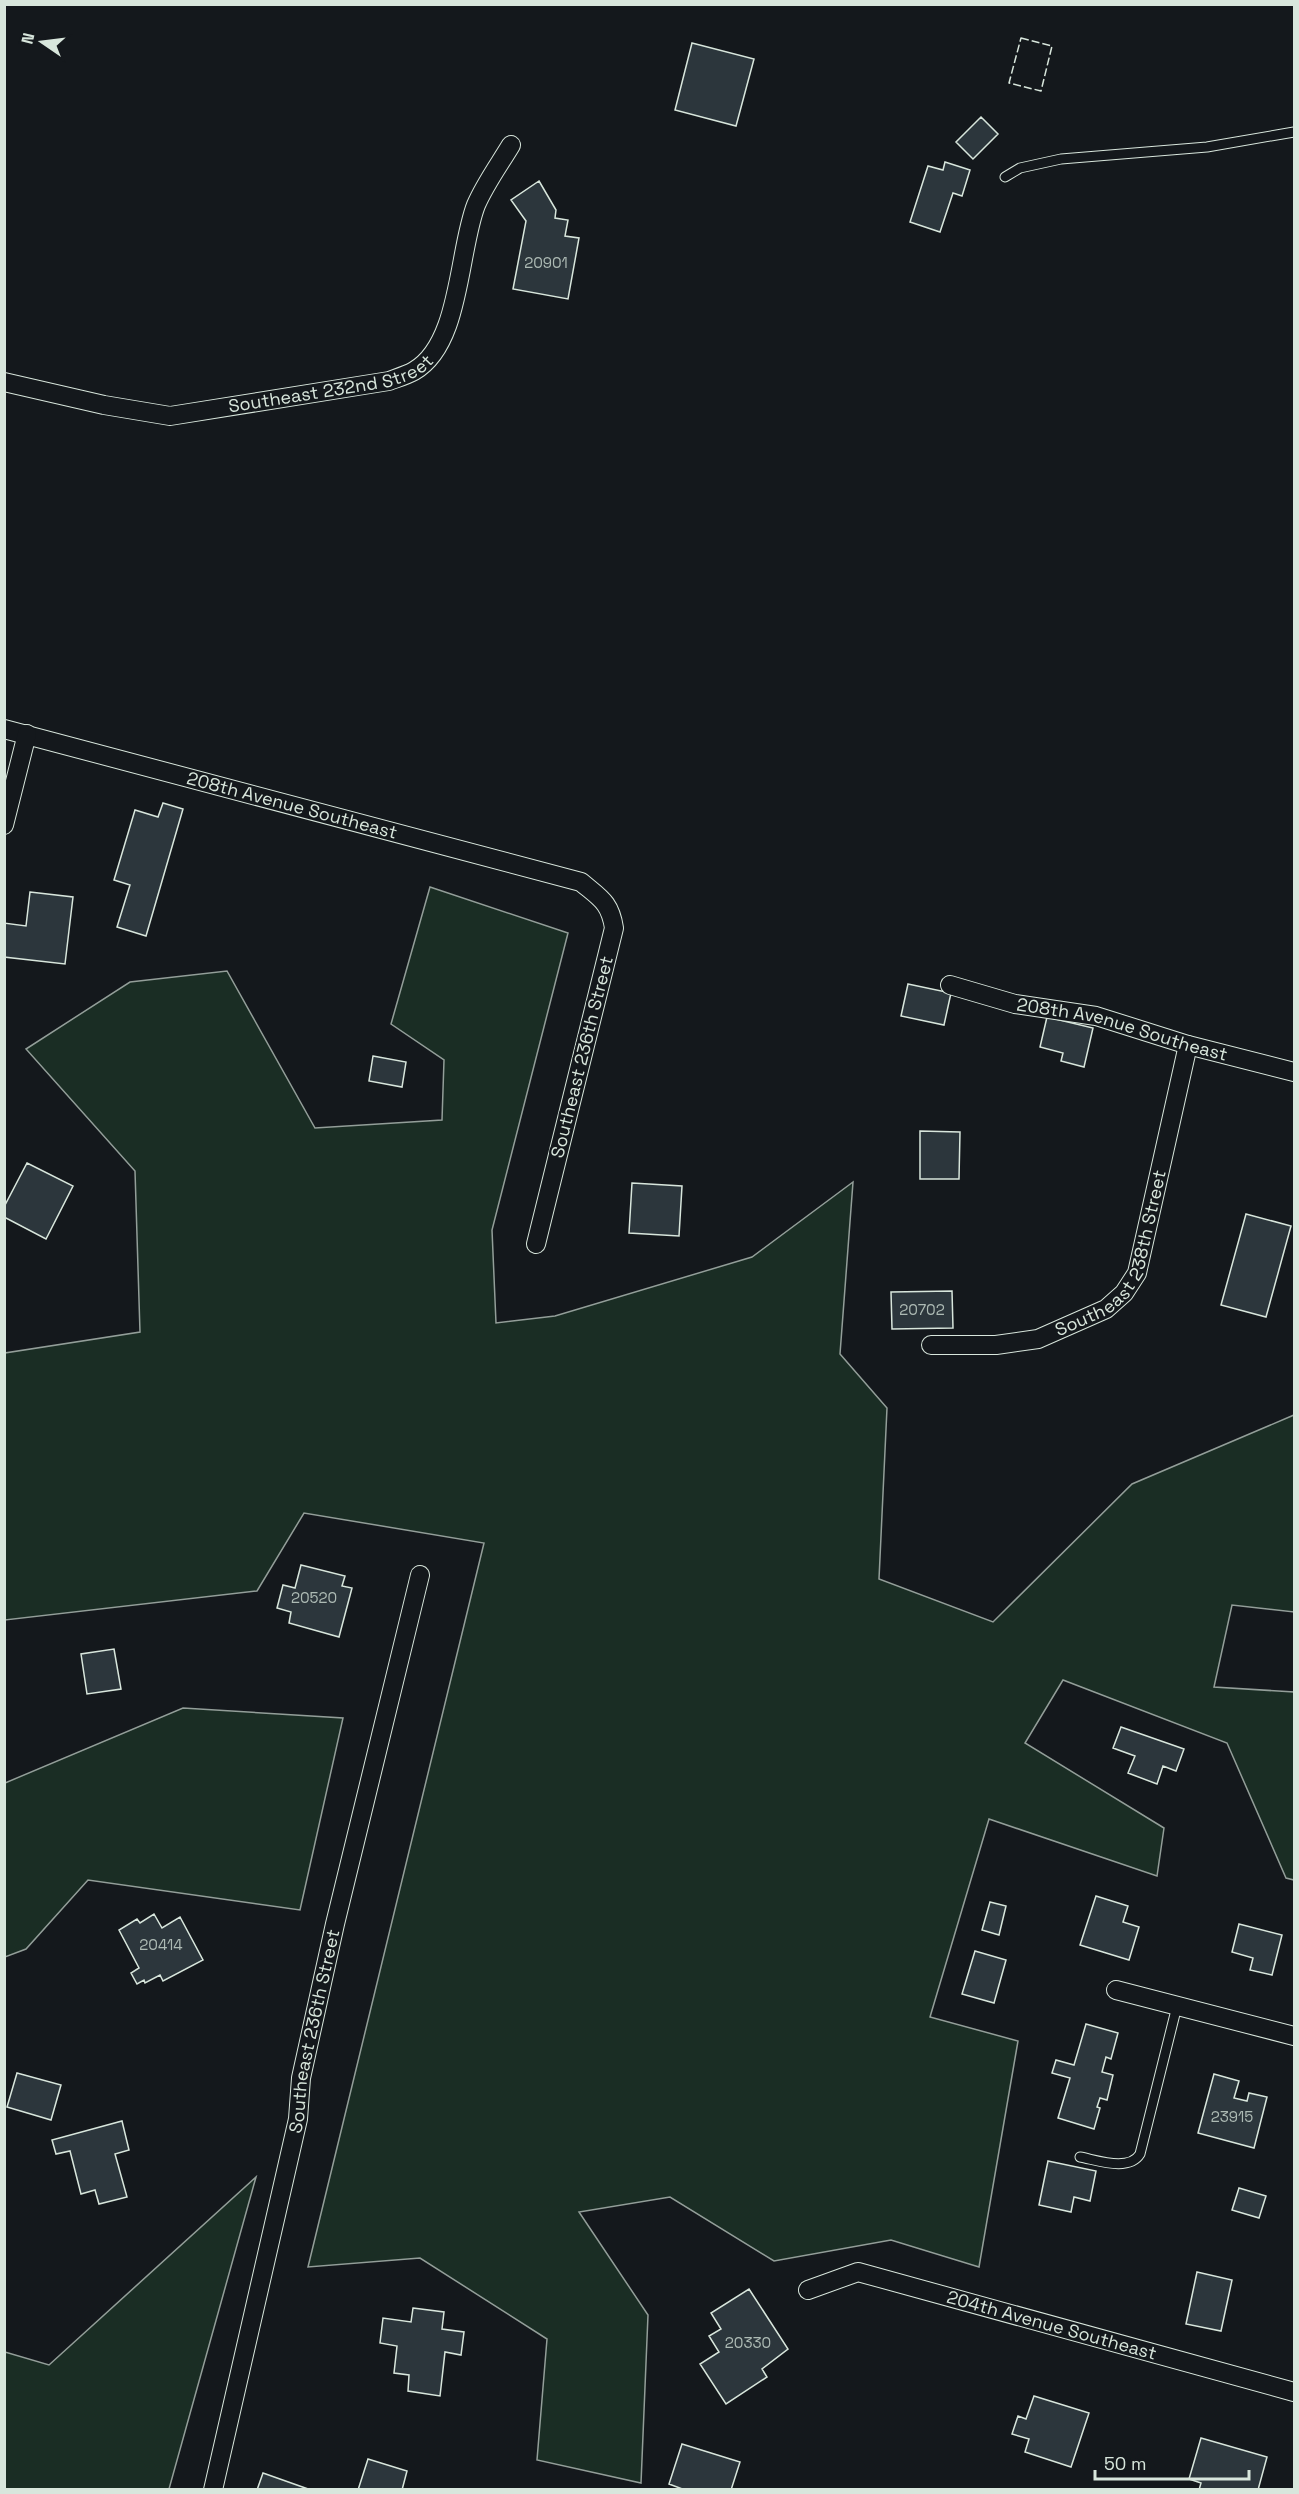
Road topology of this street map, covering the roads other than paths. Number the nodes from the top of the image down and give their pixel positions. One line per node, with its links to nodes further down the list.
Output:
1 (1294, 132): 3 (lane)
2 (511, 145): 4 (street, Southeast 232nd Street)
3 (1005, 177)
4 (4, 382)
5 (4, 729): 6 (street, 208th Avenue Southeast)
6 (27, 734): 7 (street); 8 (street, 208th Avenue Southeast)
7 (4, 825)
8 (581, 882): 12 (street, Southeast 236th Street)
9 (950, 986): 10 (street, 208th Avenue Southeast)
10 (1188, 1046): 11 (street, 208th Avenue Southeast); 13 (street, Southeast 238th Street)
11 (1294, 1072)
12 (536, 1244)
13 (931, 1345)
14 (420, 1575): 21 (street, Southeast 236th Street)
15 (1116, 1990): 16 (street)
16 (1177, 2006): 17 (street); 18 (lane)
17 (1294, 2036)
18 (1080, 2157)
19 (808, 2290): 20 (street, 204th Avenue Southeast)
20 (1294, 2392)
21 (213, 2490)

